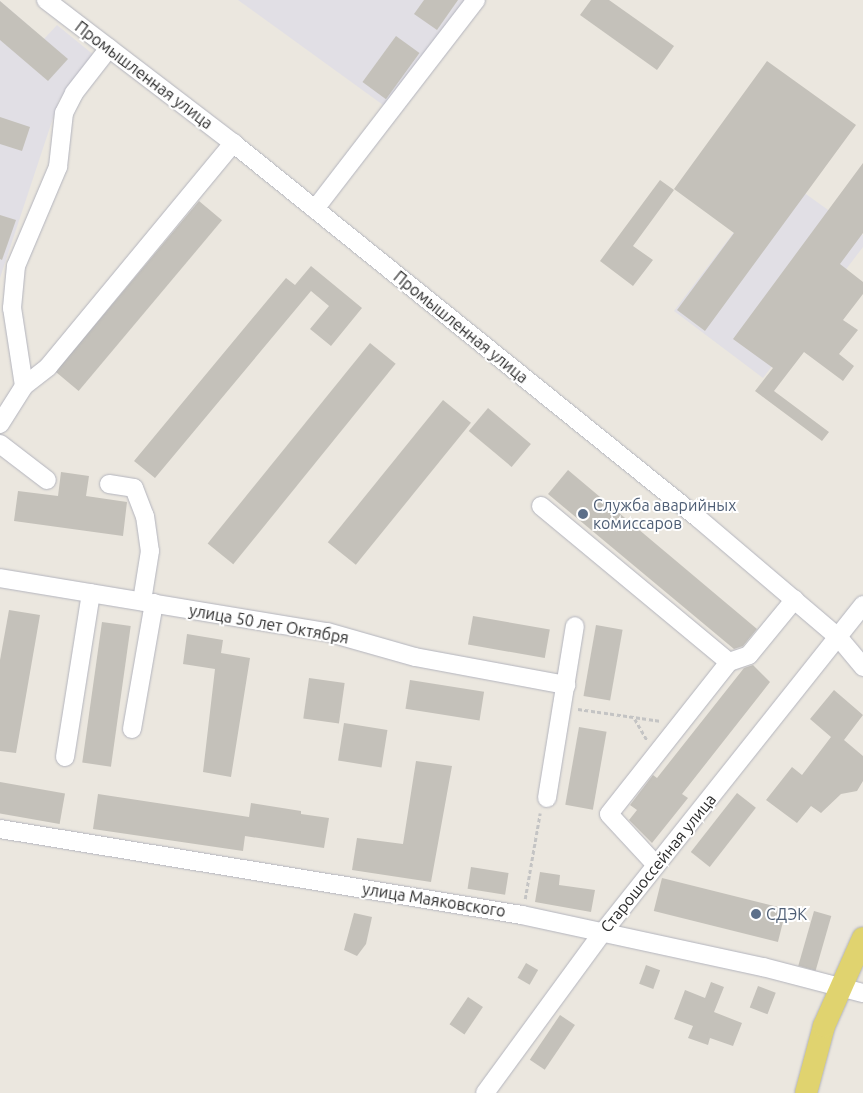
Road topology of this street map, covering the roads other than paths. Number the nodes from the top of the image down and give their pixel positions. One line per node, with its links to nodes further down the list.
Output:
1 (46, 0): 3 (street, Промышленная улица)
2 (476, 0): 5 (street)
3 (109, 48): 4 (street, Промышленная улица); 6 (street)
4 (233, 144): 5 (street, Промышленная улица); 6 (street)
5 (315, 209): 14 (street, Промышленная улица)
6 (24, 386): 7 (street)
7 (0, 424)
8 (0, 444): 9 (street)
9 (47, 480)
10 (109, 484): 15 (street)
11 (541, 506): 19 (street)
12 (0, 578): 13 (street, улица 50 лет Октября)
13 (91, 593): 15 (street, улица 50 лет Октября); 23 (street)
14 (795, 599): 18 (street, Промышленная улица); 19 (street)
15 (148, 602): 21 (street, улица 50 лет Октября); 22 (street)
16 (863, 605): 18 (street, Старошоссейная улица)
17 (575, 626): 21 (street)
18 (839, 638): 20 (street, Промышленная улица); 26 (street, Старошоссейная улица)
19 (729, 662): 26 (street)
20 (863, 667)
21 (566, 685): 24 (street)
22 (132, 729)
23 (65, 757)
24 (547, 798)
25 (0, 828): 27 (street, улица Маяковского)
26 (656, 865): 27 (street, Старошоссейная улица)
27 (603, 932): 29 (street, улица Маяковского); 30 (street, Старошоссейная улица)
28 (863, 938): 29 (main road)
29 (852, 991): 31 (main road)
30 (485, 1093)
31 (806, 1093)

